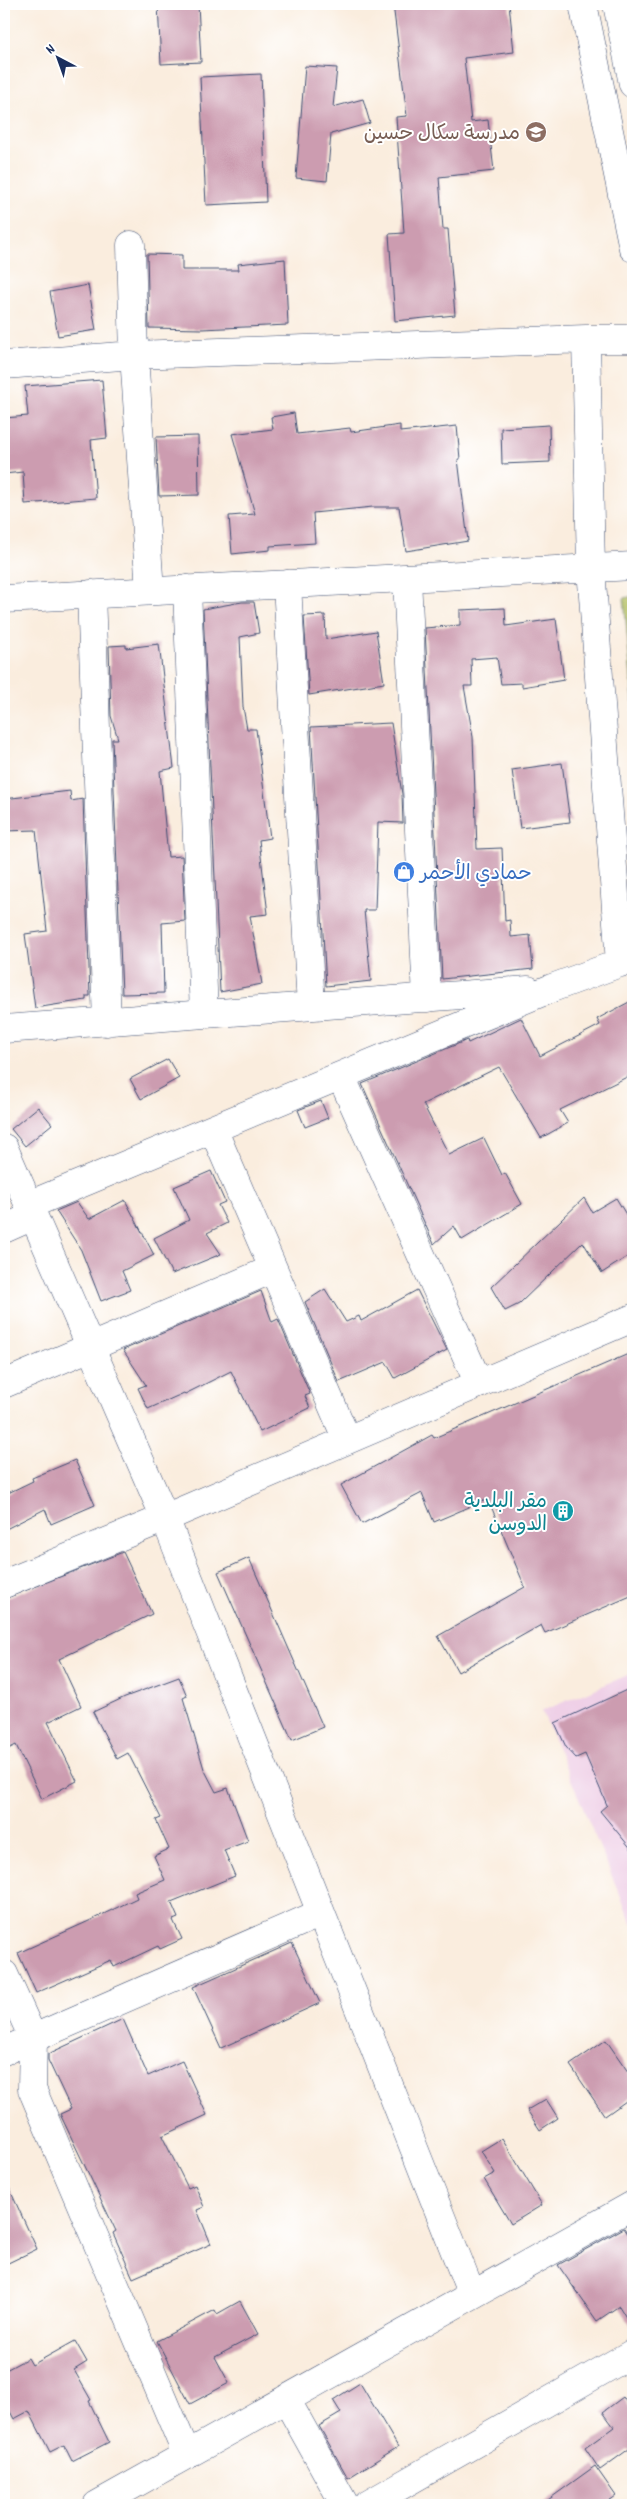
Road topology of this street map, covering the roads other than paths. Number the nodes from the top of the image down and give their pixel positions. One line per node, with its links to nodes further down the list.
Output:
1 (583, 4): 5 (street)
2 (616, 4): 3 (street)
3 (633, 84)
4 (131, 245): 8 (street)
5 (633, 248)
6 (586, 339): 7 (street); 8 (street); 11 (street)
7 (633, 339)
8 (134, 356): 9 (street); 15 (street)
9 (4, 365)
10 (633, 566): 11 (street)
11 (591, 568): 12 (street); 18 (street)
12 (407, 578): 13 (street); 20 (street)
13 (287, 584): 14 (street); 21 (street)
14 (187, 589): 15 (street); 22 (street)
15 (150, 592): 16 (street)
16 (91, 594): 17 (street); 23 (street)
17 (4, 599)
18 (629, 959): 19 (street)
19 (552, 988): 20 (street); 25 (street)
20 (427, 998): 21 (street)
21 (311, 1006): 22 (street)
22 (204, 1014): 23 (street)
23 (107, 1022): 24 (street)
24 (4, 1029)
25 (341, 1076): 26 (street); 34 (street)
26 (214, 1129): 28 (street); 30 (street)
27 (4, 1148): 28 (street)
28 (31, 1211): 29 (street); 32 (street)
29 (4, 1229)
30 (273, 1269): 32 (street); 35 (street)
31 (633, 1318): 34 (street)
32 (90, 1345): 33 (street); 36 (street)
33 (4, 1384)
34 (479, 1384): 35 (street)
35 (347, 1440): 36 (street)
36 (165, 1518): 37 (street); 38 (street)
37 (4, 1584)
38 (321, 1913): 40 (street); 43 (street)
39 (4, 1974): 40 (street)
40 (33, 2038): 41 (street); 46 (street)
41 (4, 2051)
42 (633, 2205): 43 (street)
43 (472, 2296): 45 (street)
44 (633, 2353): 49 (street)
45 (286, 2399): 46 (street); 48 (street)
46 (186, 2455): 47 (street)
47 (97, 2505)
48 (346, 2505)
49 (368, 2505)

